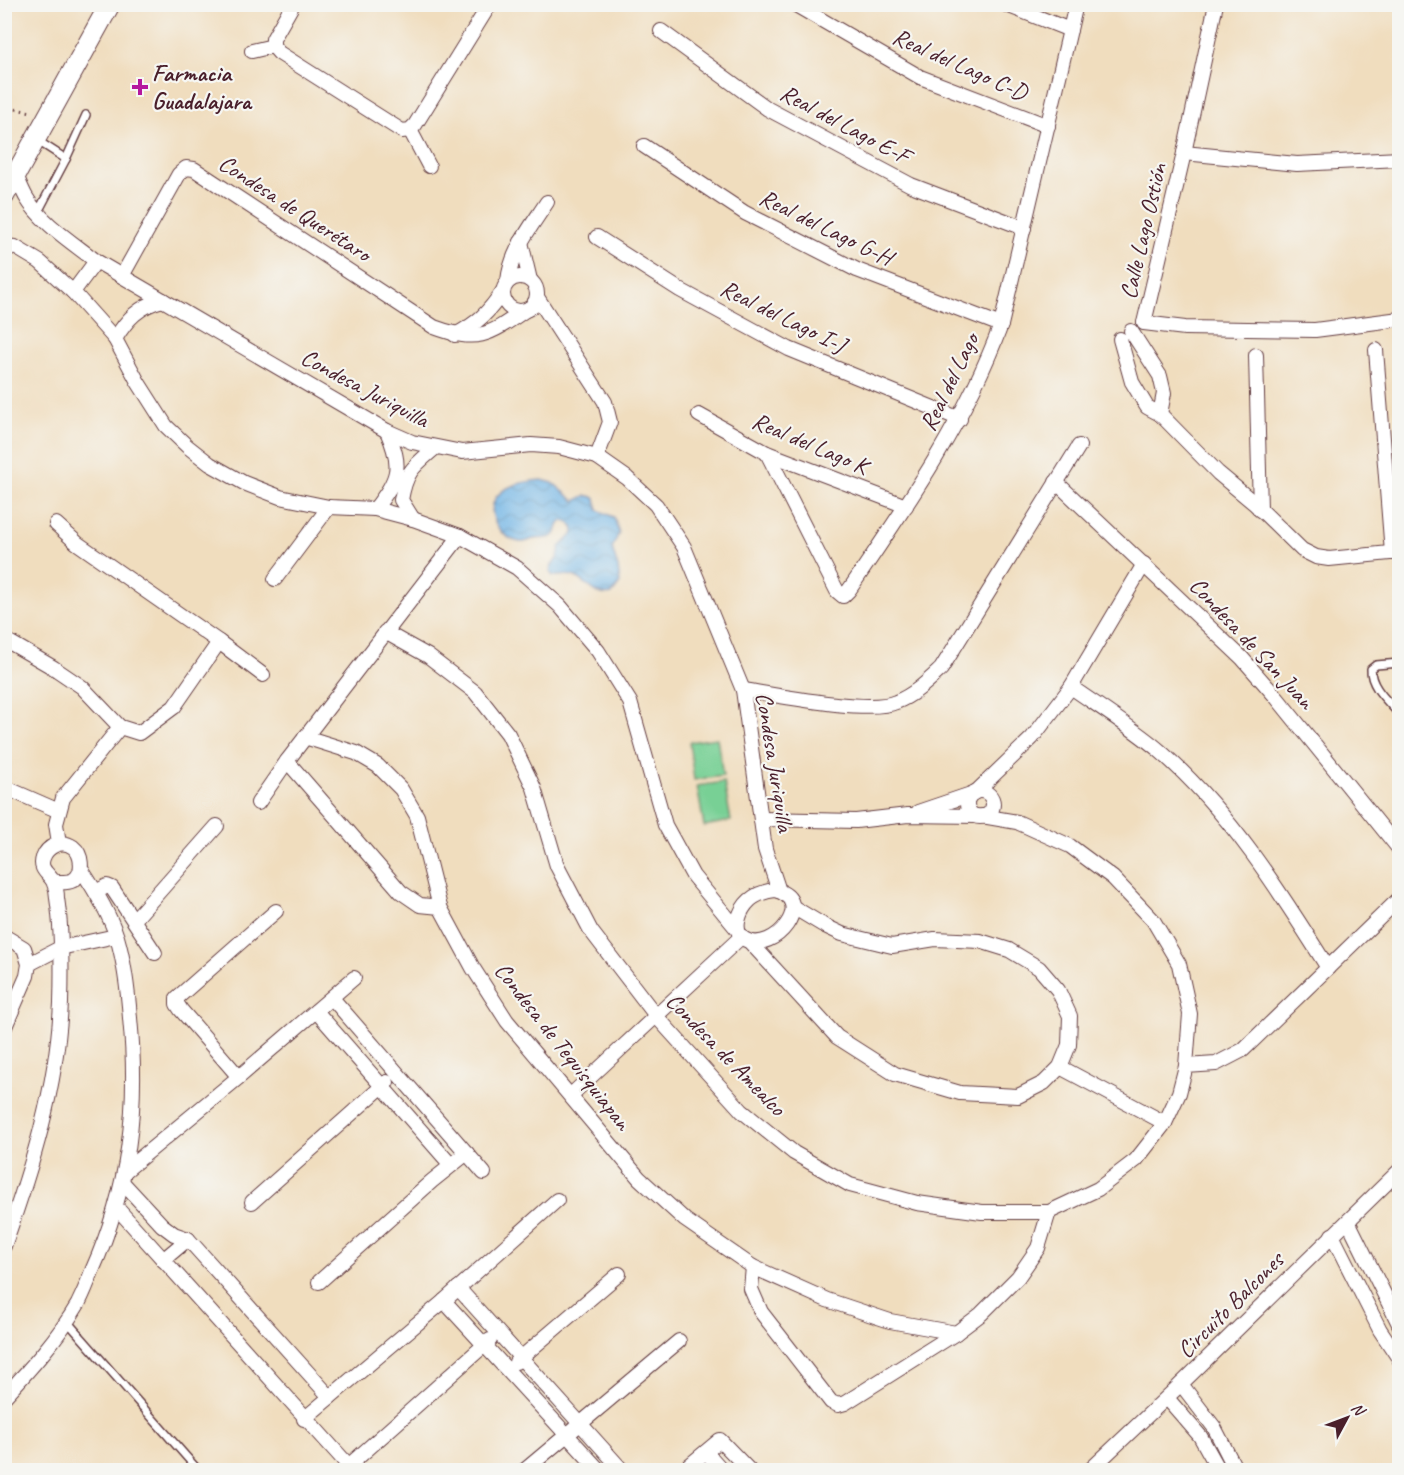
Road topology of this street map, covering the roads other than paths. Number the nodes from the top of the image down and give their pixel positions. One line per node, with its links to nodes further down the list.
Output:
1 (110, 4): 15 (main road)
2 (293, 4): 10 (street)
3 (490, 4): 14 (street)
4 (794, 4): 13 (street, Real del Lago C-D)
5 (1004, 4): 8 (street)
6 (1076, 4): 8 (street, Real del Lago)
7 (1216, 4): 17 (street, Calle Lago Ostión)
8 (1070, 30): 13 (street, Real del Lago)
9 (660, 31): 25 (street, Real del Lago E-F)
10 (273, 46): 11 (street); 14 (street)
11 (252, 51)
12 (86, 115): 18 (lane)
13 (1048, 126): 25 (street, Real del Lago)
14 (410, 130): 20 (street)
15 (36, 139): 18 (lane); 21 (main road)
16 (644, 146): 39 (street, Real del Lago G-H)
17 (1184, 153): 19 (street); 38 (street, Calle Lago Ostión)
18 (66, 159): 24 (lane)
19 (1400, 159)
20 (429, 166)
21 (16, 175): 22 (main road); 24 (street, Condesa Juriquilla)
22 (4, 196)
23 (547, 202): 27 (street)
24 (38, 212): 29 (street, Condesa Juriquilla)
25 (1024, 228): 39 (street, Real del Lago)
26 (597, 237): 47 (street, Real del Lago I-J)
27 (521, 242): 31 (street); 32 (street)
28 (4, 246): 33 (street)
29 (96, 261): 30 (street, Condesa Juriquilla); 33 (street)
30 (122, 276): 35 (street, Condesa Juriquilla); 40 (street, Condesa de Querétaro)
31 (530, 280): 32 (street); 34 (street)
32 (506, 286): 36 (street); 40 (street)
33 (73, 292): 42 (street)
34 (537, 297): 36 (street); 52 (street)
35 (162, 300): 42 (street); 48 (street, Condesa Juriquilla)
36 (524, 310): 40 (street, Condesa de Querétaro)
37 (1400, 319): 38 (street, Calle Lago Ostión)
38 (1144, 323): 41 (street)
39 (1001, 325): 47 (street, Real del Lago)
40 (455, 335)
41 (1122, 337): 45 (street); 45 (street)
42 (115, 339): 55 (street)
43 (1376, 350): 61 (street)
44 (1256, 355): 57 (street)
45 (1160, 414): 57 (street)
46 (699, 415): 51 (street, Real del Lago K)
47 (960, 419): 54 (street, Real del Lago)
48 (387, 431): 50 (street, Condesa Juriquilla); 56 (street)
49 (1079, 446): 53 (street)
50 (435, 448): 52 (street, Condesa Juriquilla); 58 (street)
51 (767, 453): 54 (street, Real del Lago K); 54 (street, Real del Lago)
52 (597, 457): 70 (street, Condesa Juriquilla)
53 (1056, 482): 62 (street, Condesa de San Juan); 70 (street)
54 (906, 506)
55 (329, 507): 56 (street); 63 (street)
56 (375, 509): 58 (street)
57 (1260, 510): 61 (street)
58 (413, 519): 60 (street)
59 (56, 524): 66 (street)
60 (460, 536): 64 (street); 97 (street)
61 (1396, 552)
62 (1144, 564): 69 (street); 85 (street, Condesa de San Juan)
63 (275, 579)
64 (385, 632): 73 (street); 105 (street, Condesa de Amealco)
65 (4, 639): 72 (street)
66 (219, 642): 68 (street); 72 (street)
67 (1400, 663): 71 (lane)
68 (263, 675)
69 (1071, 687): 76 (street); 101 (street)
70 (743, 690): 81 (street, Condesa Juriquilla)
71 (1400, 715)
72 (120, 727): 78 (street)
73 (305, 737): 74 (street); 91 (street, Condesa de Tequisquiapan)
74 (287, 761): 77 (street); 91 (street)
75 (4, 787): 78 (street)
76 (983, 794): 79 (street, Condesa de Amealco); 80 (street); 80 (street); 82 (street)
77 (258, 803)
78 (59, 812): 84 (street)
79 (908, 815): 80 (street, Condesa de Amealco); 81 (street, Condesa de Amealco)
80 (979, 816): 82 (street, Condesa de Amealco)
81 (762, 819): 88 (street, Condesa Juriquilla)
82 (1017, 822): 107 (street, Condesa de Amealco)
83 (217, 826): 94 (street)
84 (59, 843): 86 (street); 87 (street)
85 (1400, 850)
86 (81, 869): 87 (street); 89 (street)
87 (53, 881): 98 (street)
88 (779, 891): 92 (street, Condesa Juriquilla); 97 (street)
89 (96, 892): 94 (street); 96 (street)
90 (1400, 898): 101 (street)
91 (440, 907): 112 (street, Condesa de Tequisquiapan)
92 (794, 907): 97 (street); 108 (street, Condesa Juriquilla)
93 (276, 911): 110 (street)
94 (134, 920): 99 (street)
95 (4, 936): 100 (street)
96 (116, 936): 98 (street); 118 (street)
97 (743, 936): 105 (street); 108 (street)
98 (60, 948): 100 (street); 126 (street)
99 (155, 953)
100 (29, 964): 106 (street)
101 (1328, 968): 107 (street)
102 (354, 978): 103 (street)
103 (332, 998): 104 (street); 109 (street)
104 (316, 1011): 110 (street); 111 (street)
105 (657, 1017): 112 (street); 122 (street, Condesa de Amealco)
106 (4, 1029)
107 (1186, 1066): 113 (street, Condesa de Amealco)
108 (1060, 1067): 113 (street)
109 (397, 1073): 111 (street); 114 (street)
110 (239, 1077): 118 (street)
111 (381, 1087): 115 (street); 120 (street)
112 (571, 1095): 128 (street, Condesa de Tequisquiapan)
113 (1166, 1123): 122 (street, Condesa de Amealco)
114 (467, 1153): 115 (street); 117 (street)
115 (451, 1165): 131 (street)
116 (1400, 1170): 123 (street, Circuito Balcones)
117 (483, 1173)
118 (124, 1177): 121 (street); 125 (street)
119 (557, 1200): 133 (street)
120 (252, 1202)
121 (116, 1207): 127 (street); 135 (street)
122 (1049, 1212): 138 (street)
123 (1348, 1221): 124 (street, Circuito Balcones); 130 (street)
124 (1332, 1235): 132 (street); 144 (street, Circuito Balcones)
125 (188, 1239): 127 (street); 146 (street)
126 (4, 1246)
127 (163, 1260): 148 (street)
128 (753, 1267): 138 (street, Condesa de Tequisquiapan); 138 (street)
129 (619, 1274): 141 (street)
130 (1375, 1278): 132 (street); 136 (street)
131 (319, 1282)
132 (1358, 1286): 142 (street)
133 (458, 1288): 134 (street); 137 (street)
134 (444, 1301): 140 (street); 146 (street)
135 (66, 1320): 145 (street); 153 (lane)
136 (1400, 1326)
137 (499, 1332): 140 (street); 141 (street)
138 (956, 1333)
139 (679, 1341): 149 (street)
140 (484, 1346): 143 (street); 152 (street)
141 (521, 1358): 143 (street); 149 (street)
142 (1400, 1360)
143 (507, 1370): 150 (street)
144 (1181, 1384): 147 (street, Circuito Balcones); 162 (street)
145 (4, 1397)
146 (330, 1397): 148 (street)
147 (1167, 1398): 160 (street, Circuito Balcones); 161 (street)
148 (304, 1419): 152 (street)
149 (580, 1423): 150 (street); 156 (street)
150 (566, 1435): 154 (street); 155 (street)
151 (706, 1452): 157 (street); 158 (street); 159 (street)
152 (347, 1468)
153 (198, 1470)
154 (525, 1470)
155 (599, 1470)
156 (622, 1470)
157 (684, 1470)
158 (722, 1470)
159 (749, 1470)
160 (1090, 1470)
161 (1219, 1470)
162 (1236, 1470)

